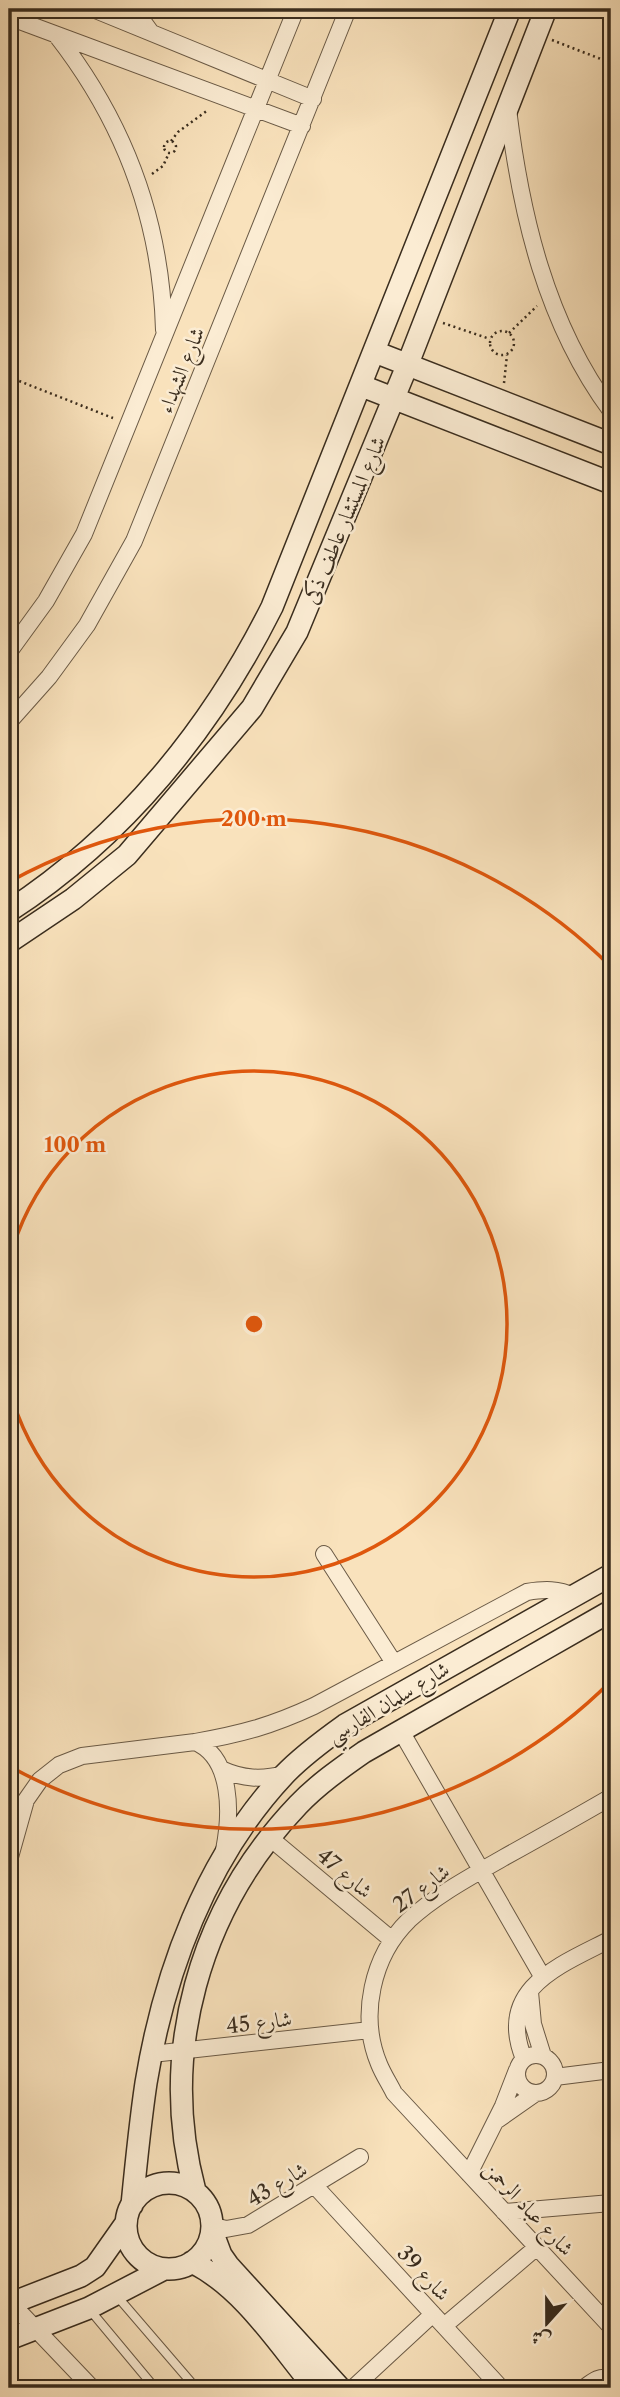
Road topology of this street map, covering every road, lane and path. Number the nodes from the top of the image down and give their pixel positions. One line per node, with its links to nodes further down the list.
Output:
1 (93, 9): 8 (street)
2 (134, 9): 8 (street)
3 (296, 9): 12 (street, شارع الشهداء)
4 (348, 9): 14 (street, شارع الشهداء)
5 (510, 9): 22 (street, شارع المستشار عاطف ذكى)
6 (545, 9): 9 (street, شارع المستشار عاطف ذكى)
7 (9, 17): 10 (street)
8 (152, 33): 12 (street)
9 (536, 34): 11 (path); 15 (street, شارع المستشار عاطف ذكى)
10 (57, 36): 13 (street); 20 (street)
11 (611, 63)
12 (267, 80): 14 (street); 16 (street, شارع الشهداء)
13 (224, 97): 16 (street); 18 (path)
14 (313, 99): 17 (street, شارع الشهداء)
15 (508, 107): 21 (street); 23 (street, شارع المستشار عاطف ذكى)
16 (256, 109): 17 (street); 25 (street, شارع الشهداء)
17 (302, 127): 42 (street, شارع الشهداء)
18 (171, 141): 19 (path); 19 (path)
19 (169, 153): 20 (path)
20 (139, 183): 25 (street)
21 (549, 294): 24 (path); 34 (street)
22 (394, 303): 23 (street); 27 (street, شارع المستشار عاطف ذكى)
23 (426, 317): 26 (path); 29 (street, شارع المستشار عاطف ذكى)
24 (509, 333): 26 (path); 28 (path)
25 (164, 336): 35 (street, شارع الشهداء)
26 (490, 339): 28 (path)
27 (375, 352): 29 (street); 31 (street, شارع المستشار عاطف ذكى)
28 (507, 355): 33 (path)
29 (407, 366): 32 (street, شارع المستشار عاطف ذكى); 33 (street)
30 (9, 377): 35 (path)
31 (362, 386): 32 (street); 38 (street, شارع المستشار عاطف ذكى)
32 (394, 399): 36 (street); 39 (street, شارع المستشار عاطف ذكى)
33 (494, 399): 36 (street); 37 (street)
34 (611, 411)
35 (129, 425): 41 (street, شارع الشهداء)
36 (472, 429): 40 (street)
37 (611, 444)
38 (330, 466): 39 (street); 43 (street, شارع المستشار عاطف ذكى)
39 (362, 478): 44 (street, شارع المستشار عاطف ذكى)
40 (611, 483)
41 (9, 652)
42 (9, 722)
43 (9, 911)
44 (9, 942)
45 (324, 1554): 49 (street)
46 (611, 1575): 47 (street, شارع سلمان الفارسي)
47 (574, 1596): 49 (street); 53 (street, شارع سلمان الفارسي)
48 (611, 1611): 50 (street, شارع سلمان الفارسي)
49 (394, 1663): 51 (street)
50 (401, 1731): 55 (street, شارع سلمان الفارسي); 58 (street)
51 (195, 1742): 52 (street); 56 (street)
52 (221, 1769): 53 (street); 57 (street)
53 (285, 1774): 57 (street, شارع سلمان الفارسي)
54 (611, 1798): 58 (street, شارع 27)
55 (270, 1838): 60 (street, شارع 47); 64 (street, شارع سلمان الفارسي)
56 (10, 1857)
57 (221, 1863): 65 (street, شارع سلمان الفارسي)
58 (482, 1870): 60 (street, شارع 27); 61 (street)
59 (611, 1938): 61 (street)
60 (392, 1940): 63 (street, شارع 27)
61 (542, 1976): 62 (street)
62 (530, 1992): 66 (street); 67 (street)
63 (370, 2030): 64 (street, شارع 45); 71 (street, شارع 27)
64 (181, 2052): 65 (street, شارع 45); 76 (street, شارع سلمان الفارسي)
65 (152, 2054): 79 (street, شارع سلمان الفارسي)
66 (543, 2056): 67 (street); 69 (street)
67 (520, 2064): 70 (street); 72 (street)
68 (611, 2070): 69 (street)
69 (555, 2077): 70 (street)
70 (536, 2093): 72 (street)
71 (416, 2118): 74 (street, شارع عباد الرحمن)
72 (494, 2123): 74 (street)
73 (360, 2157): 75 (street, شارع 43)
74 (469, 2174): 78 (street, شارع عباد الرحمن)
75 (315, 2186): 80 (street, شارع 43); 87 (street, شارع 39)
76 (195, 2192): 79 (street); 80 (street)
77 (611, 2203): 78 (street)
78 (503, 2212): 81 (street, شارع عباد الرحمن)
79 (129, 2214): 83 (street); 85 (street)
80 (212, 2226): 82 (street); 96 (street)
81 (537, 2247): 87 (street); 88 (street, شارع عباد الرحمن)
82 (192, 2263): 83 (street); 95 (street)
83 (164, 2269): 84 (street)
84 (116, 2295): 86 (street); 94 (lane)
85 (10, 2303): 89 (street)
86 (89, 2308): 89 (street); 93 (lane)
87 (438, 2320): 97 (street); 98 (street, شارع 39)
88 (611, 2327)
89 (34, 2329): 90 (street); 92 (street)
90 (9, 2339)
91 (611, 2379): 99 (street)
92 (92, 2388)
93 (155, 2388)
94 (197, 2388)
95 (315, 2388)
96 (340, 2388)
97 (353, 2388)
98 (501, 2388)
99 (584, 2388)

